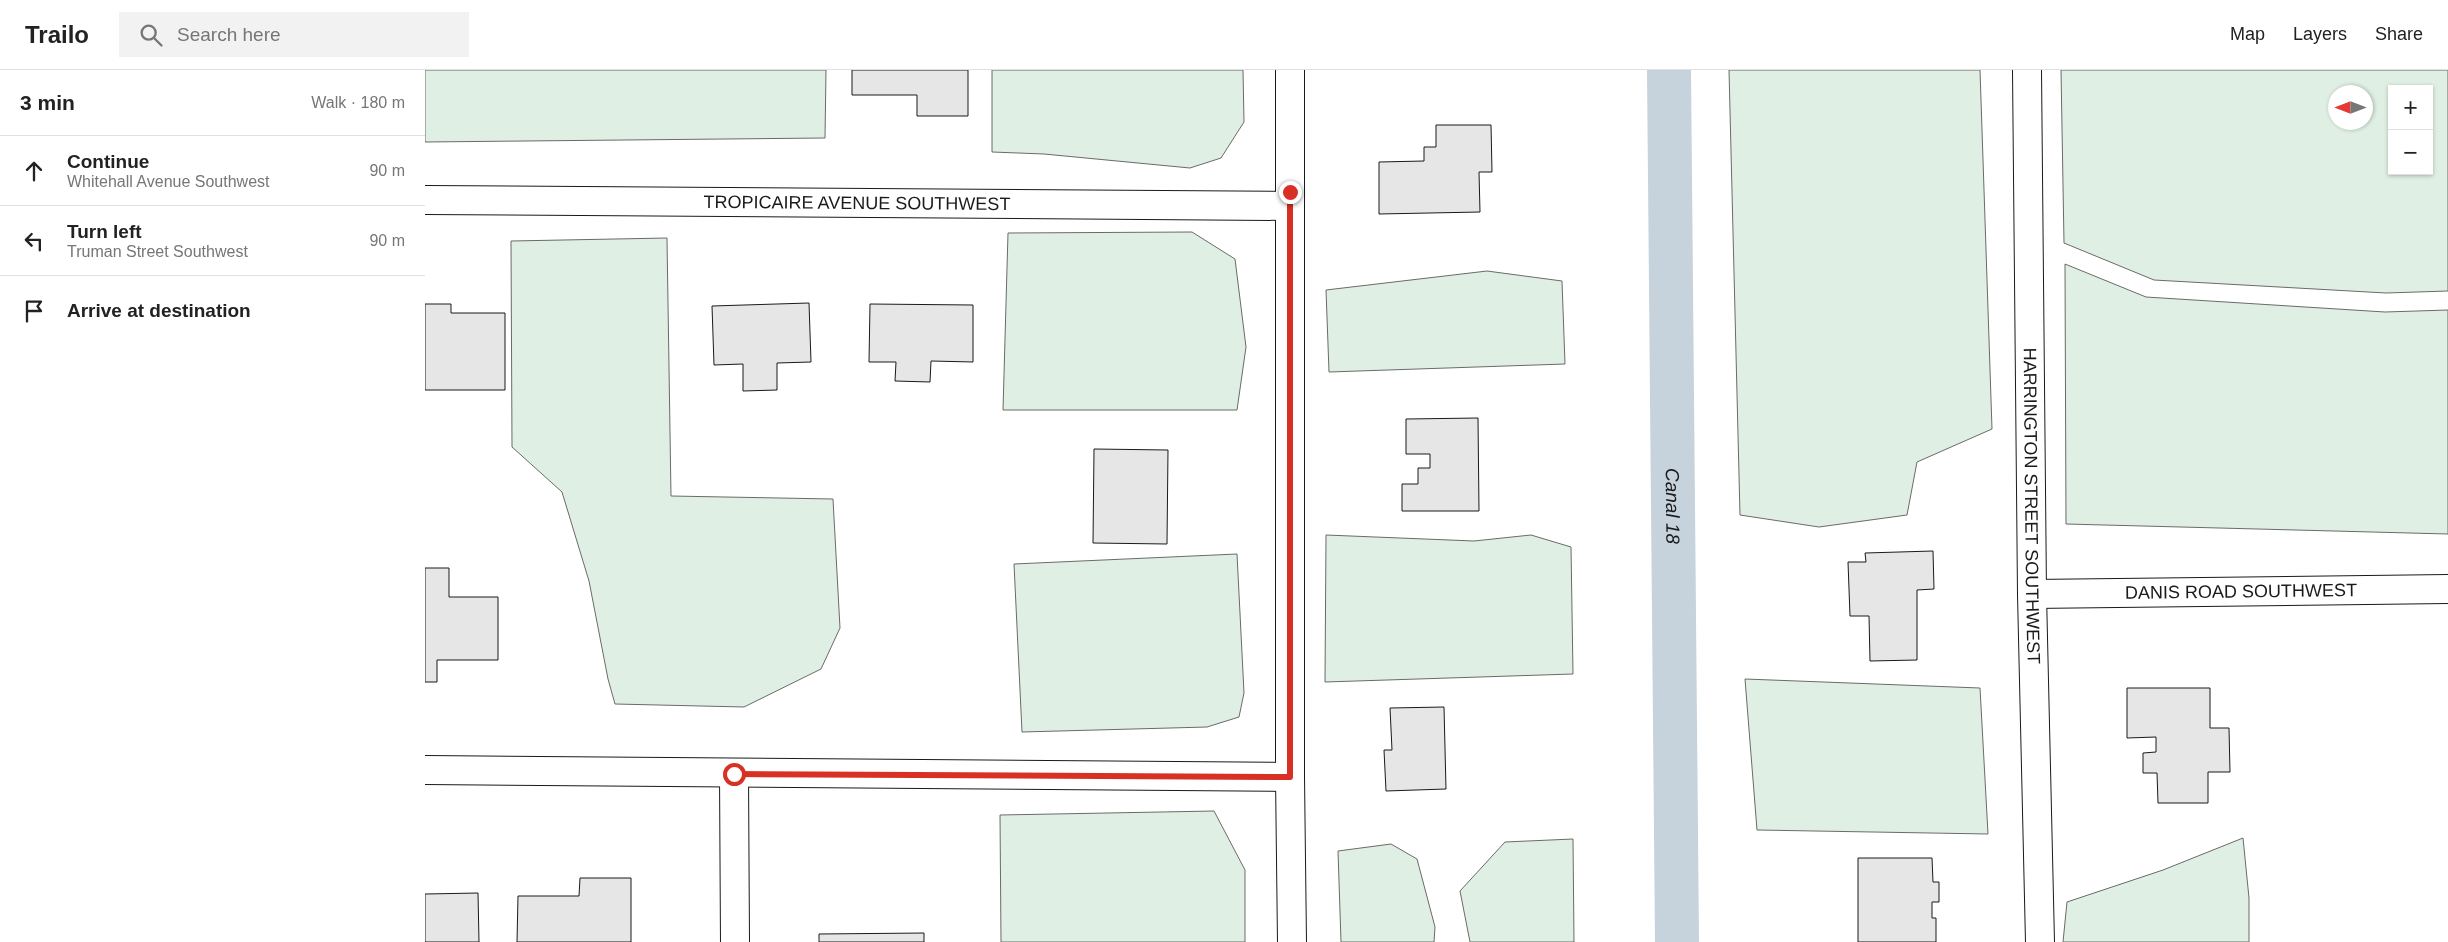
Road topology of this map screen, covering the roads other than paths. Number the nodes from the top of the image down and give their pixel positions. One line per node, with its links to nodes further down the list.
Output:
1 (1290, 70): 4 (street)
2 (2027, 70): 6 (street, HARRINGTON STREET SOUTHWEST)
3 (425, 200): 4 (street, TROPICAIRE AVENUE SOUTHWEST)
4 (1290, 206): 9 (street)
5 (2448, 589): 6 (street, DANIS ROAD SOUTHWEST)
6 (2033, 594): 12 (street, HARRINGTON STREET SOUTHWEST)
7 (425, 770): 8 (street)
8 (734, 774): 9 (street); 10 (street)
9 (1290, 777): 11 (street)
10 (735, 942)
11 (1292, 942)
12 (2039, 942)

